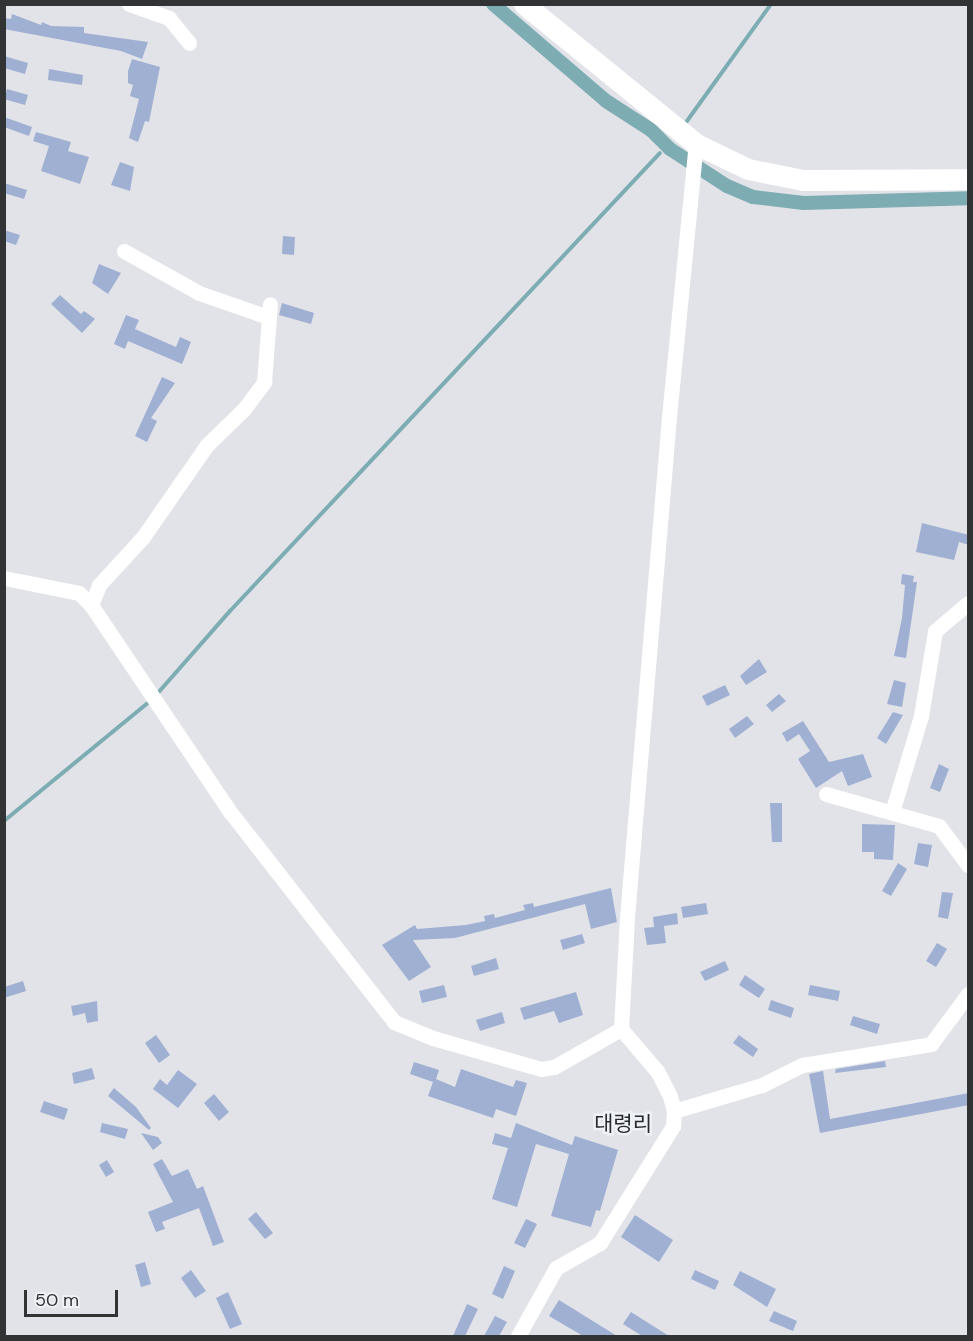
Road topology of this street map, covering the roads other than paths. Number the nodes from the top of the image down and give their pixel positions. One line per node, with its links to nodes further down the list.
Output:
1 (129, 4): 3 (street)
2 (524, 4): 4 (street)
3 (189, 43)
4 (695, 149): 5 (street); 14 (street)
5 (969, 179)
6 (124, 251): 9 (street)
7 (4, 578): 9 (street)
8 (969, 603): 11 (street)
9 (91, 605): 14 (street)
10 (825, 794): 11 (street)
11 (892, 812): 12 (street)
12 (969, 865)
13 (967, 1002): 15 (street)
14 (621, 1029): 15 (street)
15 (674, 1111): 16 (street)
16 (518, 1336)

